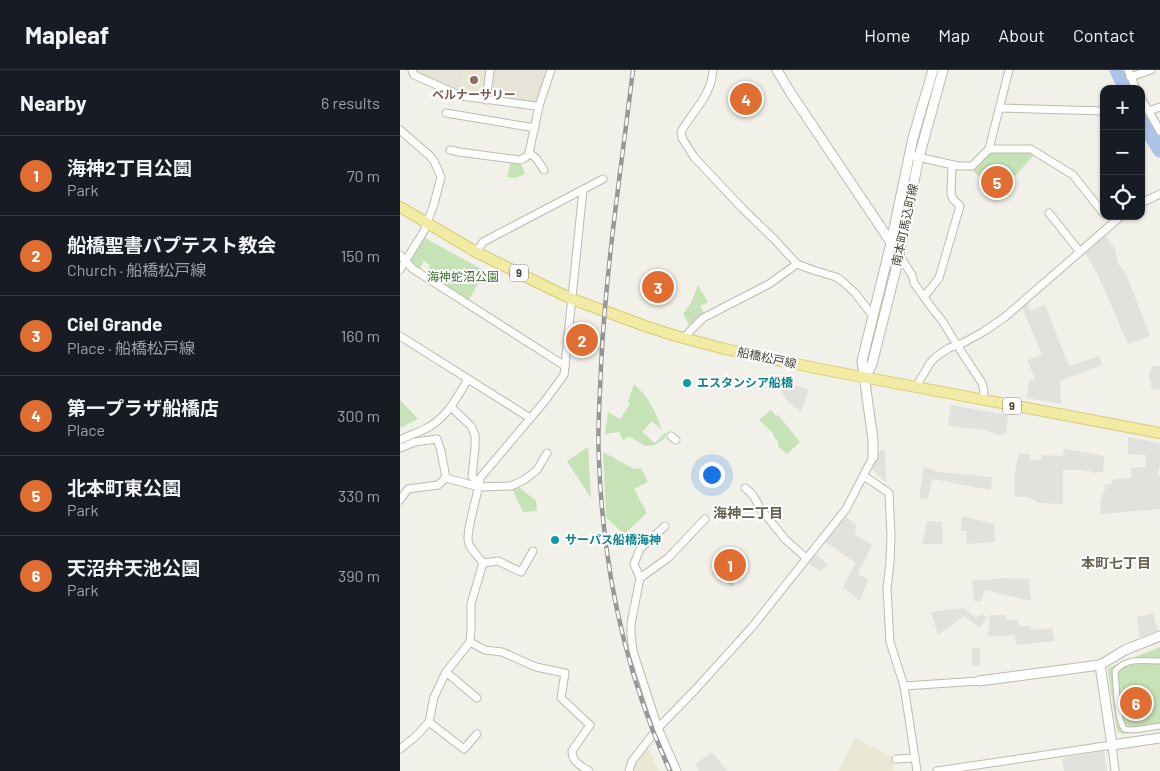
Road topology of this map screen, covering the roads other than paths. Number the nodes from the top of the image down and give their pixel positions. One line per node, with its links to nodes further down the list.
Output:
1 (412, 70): 11 (street)
2 (490, 70): 11 (street)
3 (552, 70): 13 (street)
4 (713, 70): 46 (street)
5 (777, 70): 40 (street)
6 (932, 70): 25 (street, 南本町馬込町線)
7 (943, 70): 26 (street, 南本町馬込町線)
8 (1009, 70): 15 (street)
9 (1150, 70): 10 (street)
10 (1129, 74)
11 (486, 100): 13 (street)
12 (1145, 104): 17 (street)
13 (539, 106): 19 (street)
14 (1160, 107): 17 (street)
15 (1000, 108): 16 (street); 22 (street)
16 (1100, 111)
17 (1149, 111): 21 (street)
18 (446, 113): 19 (street)
19 (535, 128): 24 (street)
20 (400, 130): 38 (street)
21 (1160, 131)
22 (989, 149): 27 (street); 34 (street)
23 (450, 150): 24 (street)
24 (529, 153): 28 (street)
25 (909, 154): 26 (street); 40 (street, 南本町馬込町線)
26 (919, 157): 27 (street); 44 (street, 南本町馬込町線)
27 (952, 165): 48 (street)
28 (544, 170)
29 (603, 179): 30 (street)
30 (583, 190): 41 (street); 49 (street)
31 (1160, 194): 32 (street)
32 (1145, 201)
33 (400, 207): 38 (main road, 船橋松戸線 / 9)
34 (1100, 210)
35 (1049, 213): 42 (street)
36 (1108, 220): 39 (street)
37 (1116, 220): 39 (street)
38 (427, 223): 41 (main road, 船橋松戸線 / 9); 45 (street)
39 (1111, 224): 42 (street)
40 (891, 243): 44 (street); 50 (street, 南本町馬込町線)
41 (476, 252): 49 (main road, 船橋松戸線 / 9)
42 (1080, 252): 53 (street)
43 (400, 254): 45 (street)
44 (899, 255): 48 (street); 55 (street, 南本町馬込町線)
45 (406, 260): 47 (street); 54 (street)
46 (798, 264): 50 (street); 52 (street)
47 (400, 270)
48 (924, 297): 53 (street)
49 (572, 299): 52 (main road, 船橋松戸線 / 9); 54 (street)
50 (873, 316): 55 (street, 南本町馬込町線)
51 (400, 336): 56 (street)
52 (684, 338): 55 (main road, 船橋松戸線 / 9)
53 (957, 345): 57 (street); 58 (street)
54 (565, 366): 60 (street)
55 (865, 378): 57 (main road, 船橋松戸線 / 9); 65 (street, 南本町馬込町線)
56 (468, 379): 59 (street); 60 (street)
57 (916, 387): 58 (main road, 船橋松戸線 / 9)
58 (983, 400): 61 (main road, 船橋松戸線 / 9)
59 (451, 407): 62 (street); 68 (street)
60 (530, 418): 68 (street)
61 (1160, 433)
62 (400, 440)
63 (400, 448): 67 (street)
64 (547, 453): 68 (street)
65 (873, 457): 66 (street)
66 (864, 476): 74 (street); 83 (street)
67 (446, 478): 68 (street); 70 (street)
68 (479, 487): 75 (street)
69 (745, 488): 74 (street)
70 (400, 500)
71 (705, 519): 76 (street)
72 (665, 526): 76 (street)
73 (533, 551): 75 (street)
74 (806, 558): 87 (street)
75 (483, 563): 78 (street)
76 (640, 578): 87 (street)
77 (1160, 636): 80 (street)
78 (470, 642): 81 (street); 94 (street)
79 (1160, 661): 86 (street)
80 (1100, 665): 82 (street); 90 (street)
81 (446, 672): 84 (street); 85 (street)
82 (979, 681): 83 (street)
83 (904, 686): 92 (street)
84 (477, 698)
85 (429, 722): 88 (street); 91 (street)
86 (1160, 726)
87 (658, 728): 95 (street); 96 (street)
88 (477, 734)
89 (1160, 738): 90 (street)
90 (1112, 745): 98 (street); 99 (street)
91 (400, 749)
92 (915, 758): 93 (street); 97 (street)
93 (896, 759)
94 (589, 771)
95 (629, 771)
96 (678, 771)
97 (917, 771)
98 (937, 771)
99 (1115, 771)

